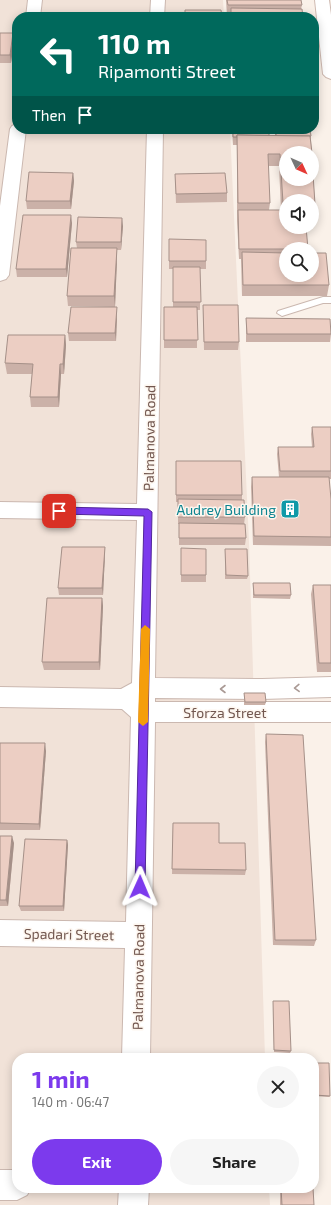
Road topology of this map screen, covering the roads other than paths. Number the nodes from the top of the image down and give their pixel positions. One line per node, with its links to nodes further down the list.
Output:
1 (35, 0): 4 (street)
2 (158, 0): 5 (street)
3 (322, 0): 6 (street)
4 (34, 12)
5 (158, 12)
6 (331, 74)
7 (17, 134): 9 (street)
8 (155, 134): 13 (street, Palmanova Road)
9 (0, 275)
10 (331, 300): 11 (lane)
11 (282, 313)
12 (0, 510): 13 (street)
13 (148, 512): 15 (street, Palmanova Road)
14 (331, 687): 15 (street, Sforza Street, one-way to 15)
15 (144, 688): 17 (street, Sforza Street); 18 (street, Palmanova Road)
16 (0, 697): 17 (street, Sforza Street)
17 (123, 699): 18 (street)
18 (144, 712): 19 (street, Sforza Street); 21 (street, Palmanova Road)
19 (331, 712)
20 (0, 933): 21 (street, Spadari Street)
21 (139, 935): 22 (street, Palmanova Road)
22 (136, 1053)
23 (0, 1185): 24 (street)
24 (12, 1185)
25 (134, 1193): 26 (street)
26 (133, 1205)

